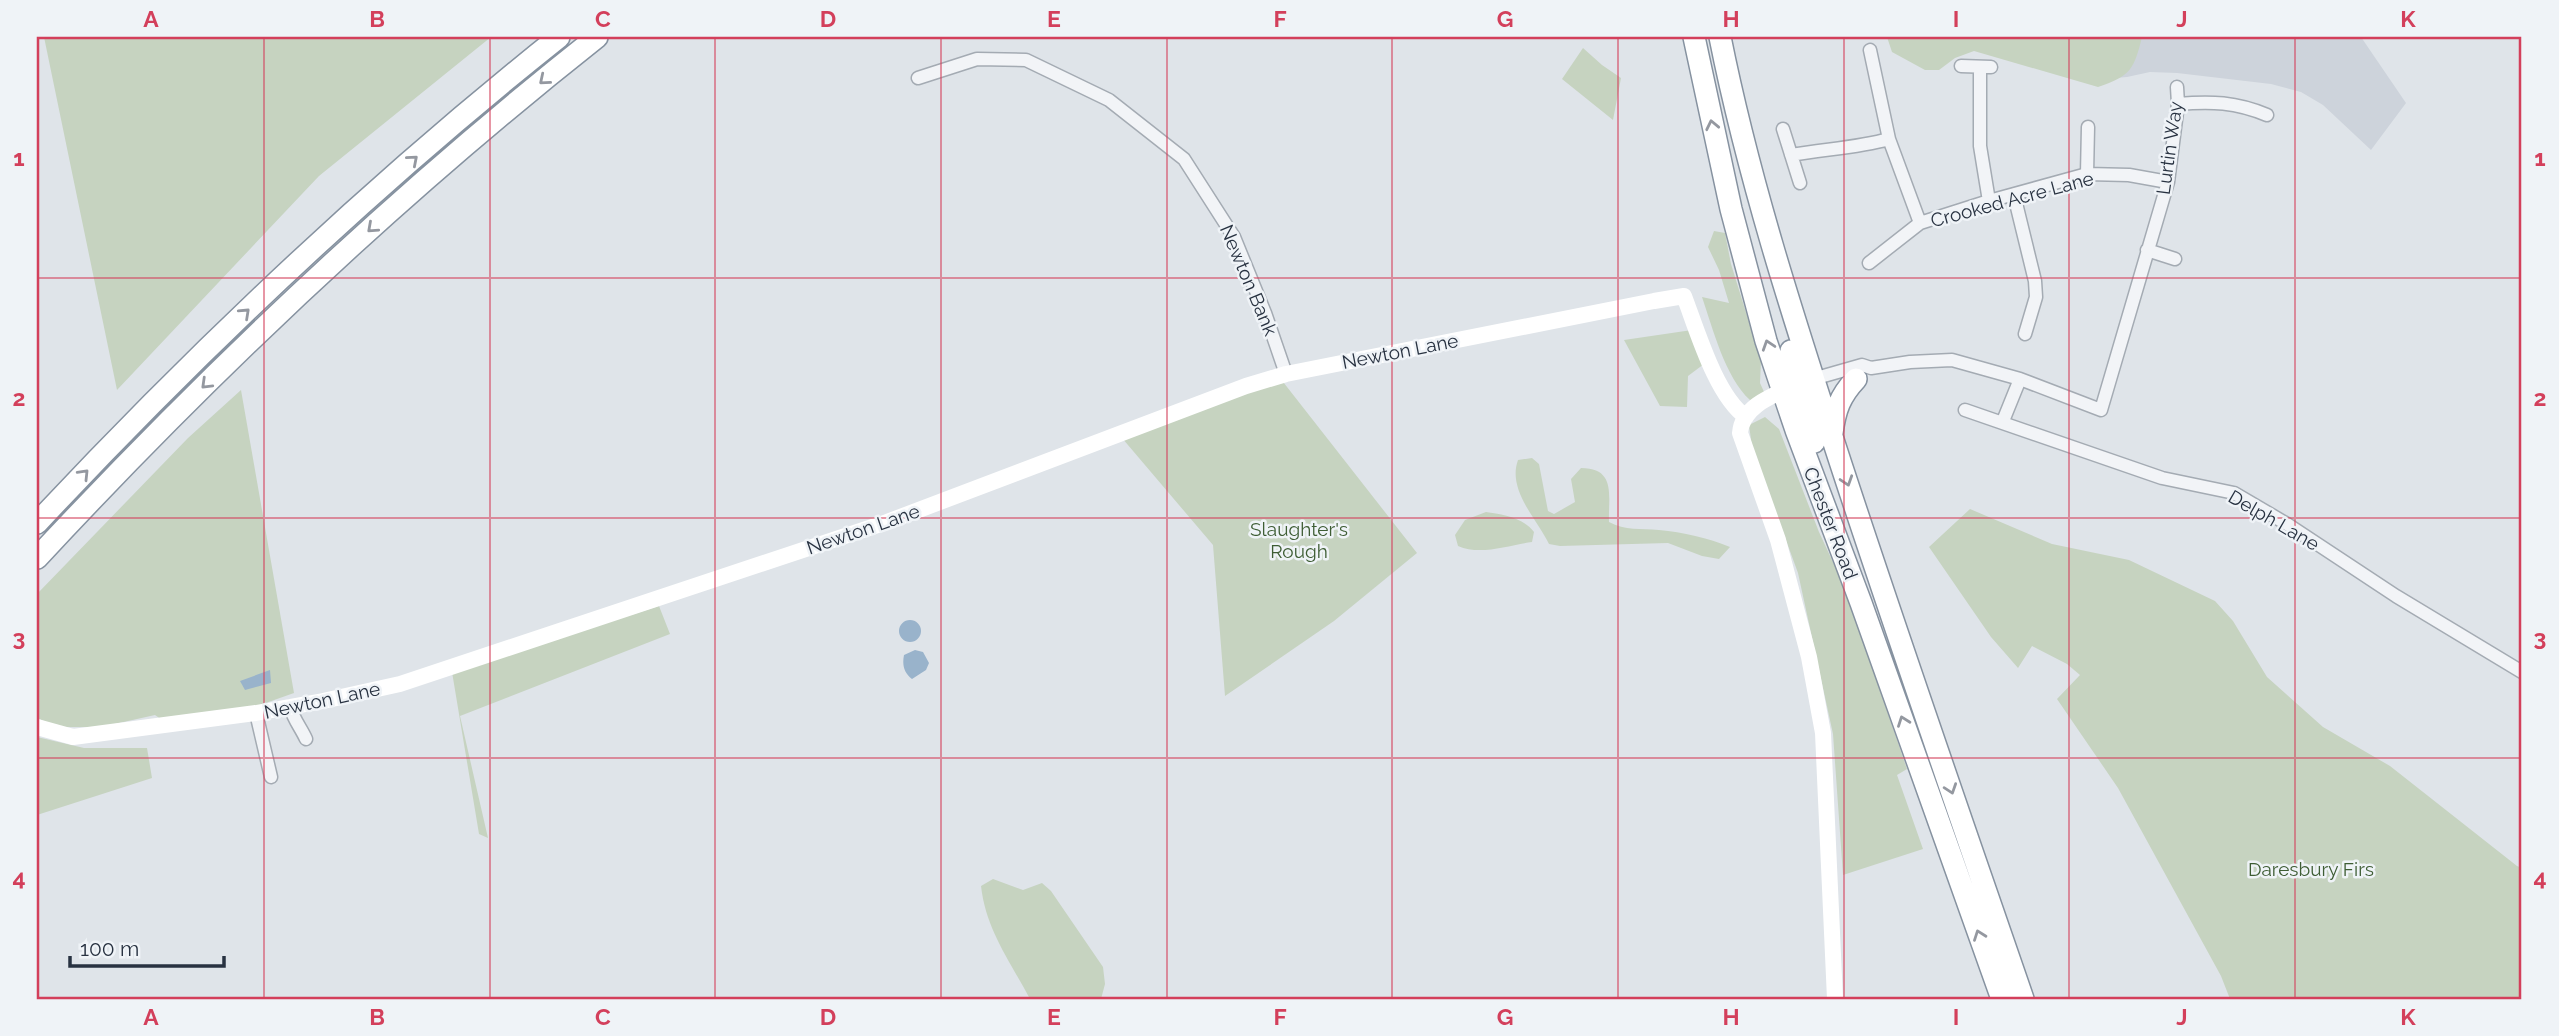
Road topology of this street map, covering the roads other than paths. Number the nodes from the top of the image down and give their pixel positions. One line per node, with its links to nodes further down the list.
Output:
1 (559, 37): 33 (highway, one-way to 1)
2 (597, 37): 34 (highway, one-way to 34)
3 (1694, 37): 28 (highway, Chester Road, one-way to 3)
4 (1720, 37): 28 (highway, Chester Road)
5 (1870, 50): 13 (street)
6 (1961, 66): 19 (street)
7 (918, 78): 25 (street, Newton Bank)
8 (2177, 86): 9 (street, Lurtin Way)
9 (2178, 104): 10 (street); 16 (street, Lurtin Way)
10 (2267, 115)
11 (2088, 127): 15 (street)
12 (1783, 129): 14 (street)
13 (1889, 139): 14 (street); 20 (street)
14 (1791, 155): 17 (street)
15 (2087, 174): 16 (street, Crooked Acre Lane); 18 (street, Crooked Acre Lane)
16 (2168, 182): 21 (street, Lurtin Way)
17 (1800, 183)
18 (2014, 195): 19 (street, Crooked Acre Lane); 24 (street)
19 (1989, 201): 20 (street, Crooked Acre Lane)
20 (1920, 223): 23 (street, Crooked Acre Lane)
21 (2147, 250): 22 (street); 27 (street, Lurtin Way)
22 (2175, 259)
23 (1869, 263)
24 (2025, 334)
25 (1286, 374): 30 (street, Newton Lane); 36 (street, Newton Lane)
26 (1863, 374): 27 (street); 28 (street); 28 (street); 32 (highway)
27 (2020, 379): 31 (street)
28 (1800, 391): 30 (street); 32 (highway, Chester Road); 42 (highway, Chester Road, one-way to 28)
29 (1965, 410): 31 (street, Delph Lane)
30 (1749, 413): 41 (street)
31 (2003, 421): 35 (street, Delph Lane)
32 (1831, 434): 43 (highway, Chester Road, one-way to 43)
33 (37, 523)
34 (37, 558)
35 (2522, 672)
36 (290, 707): 37 (street, Newton Lane); 39 (street)
37 (256, 713): 38 (street, Newton Lane); 40 (street)
38 (37, 727)
39 (306, 740)
40 (271, 777)
41 (1835, 999)
42 (2002, 999)
43 (2023, 999)

